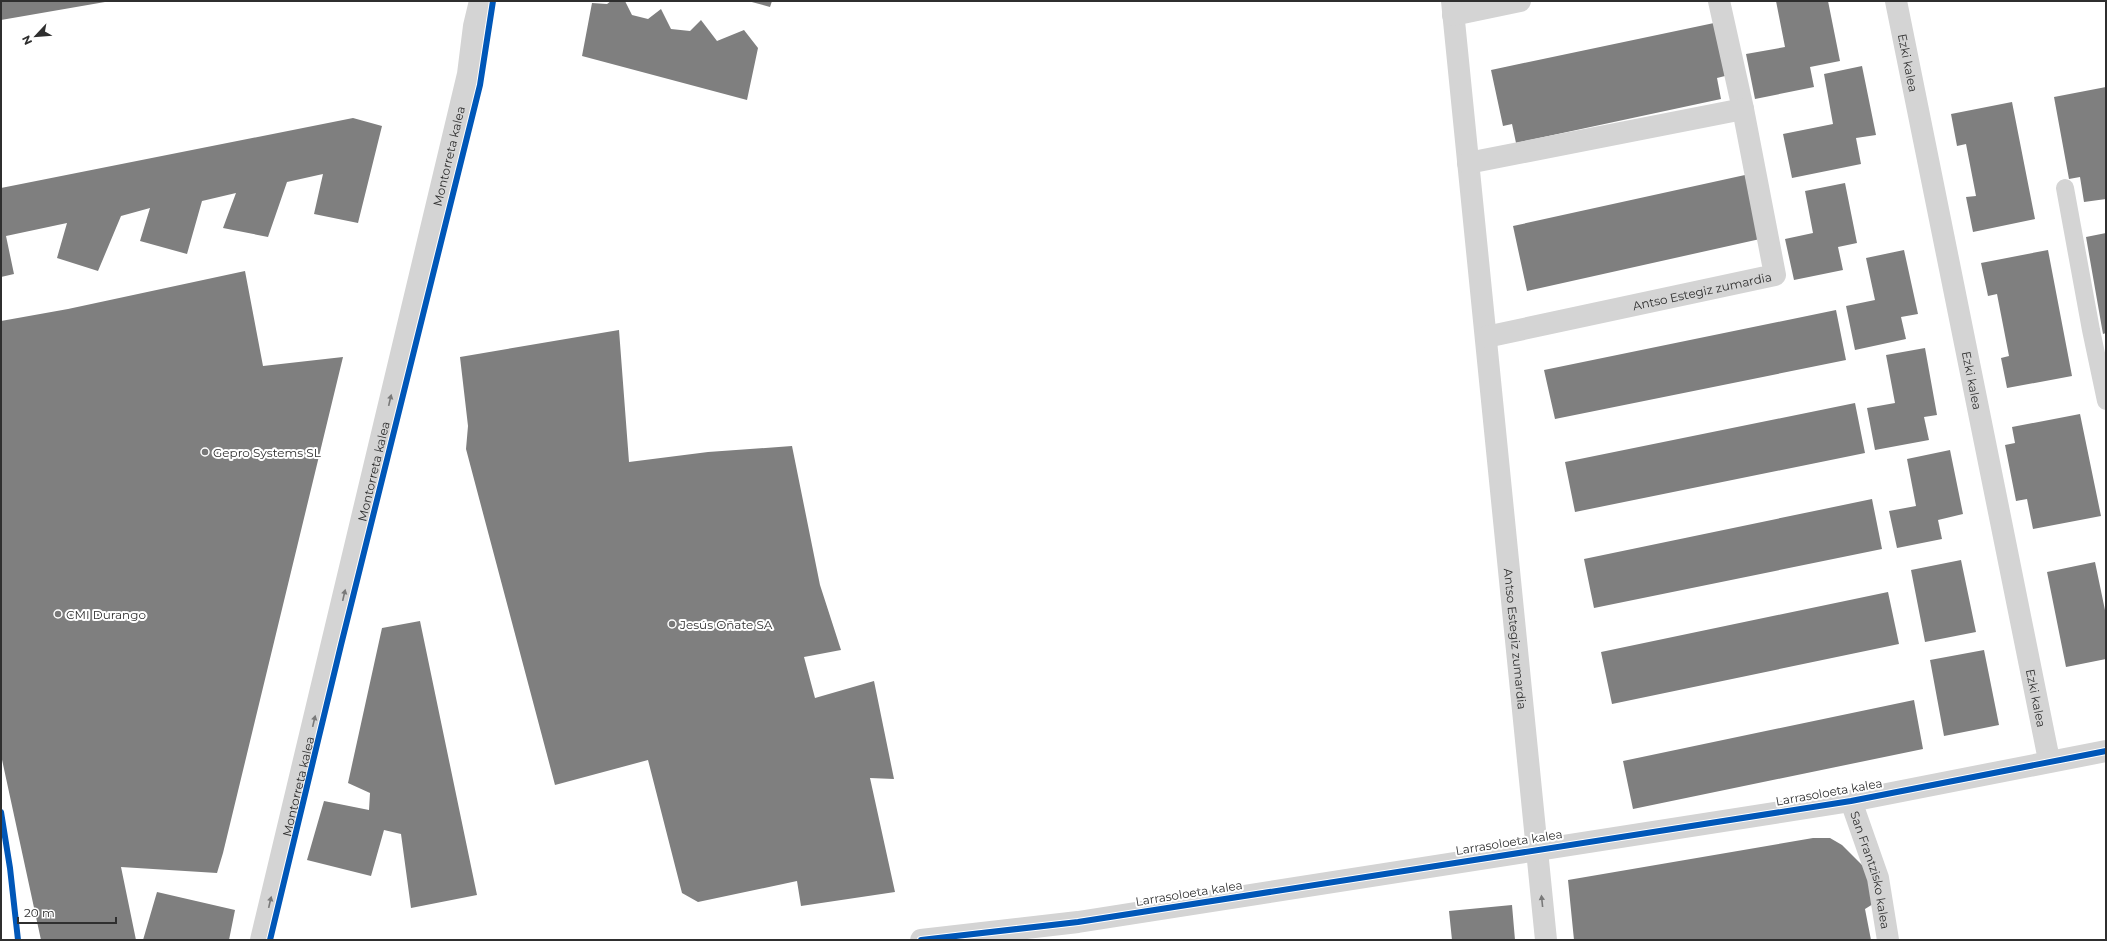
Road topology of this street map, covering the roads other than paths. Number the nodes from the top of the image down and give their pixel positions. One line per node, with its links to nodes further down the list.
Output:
1 (480, 1): 16 (street, Montorreta kalea, one-way to 1)
2 (1520, 1): 5 (street, Antso Estegiz zumardia)
3 (1719, 1): 6 (street, Antso Estegiz zumardia)
4 (1896, 1): 12 (street, Ezki kalea)
5 (1452, 8): 7 (street, Antso Estegiz zumardia)
6 (1743, 109): 7 (street); 9 (street, Antso Estegiz zumardia)
7 (1468, 162): 9 (street, Antso Estegiz zumardia)
8 (2066, 188): 10 (lane)
9 (1486, 337): 14 (street, Antso Estegiz zumardia)
10 (2106, 401)
11 (2104, 750): 12 (street, Larrasoloeta kalea)
12 (2049, 760): 13 (street, Larrasoloeta kalea)
13 (1851, 801): 14 (street, Larrasoloeta kalea); 19 (street, San Frantzisko kalea)
14 (1537, 849): 15 (street, Larrasoloeta kalea); 18 (street, Antso Estegiz zumardia, one-way to 14)
15 (1016, 934): 17 (street, Larrasoloeta kalea)
16 (261, 940)
17 (921, 940)
18 (1546, 940)
19 (1888, 940)

